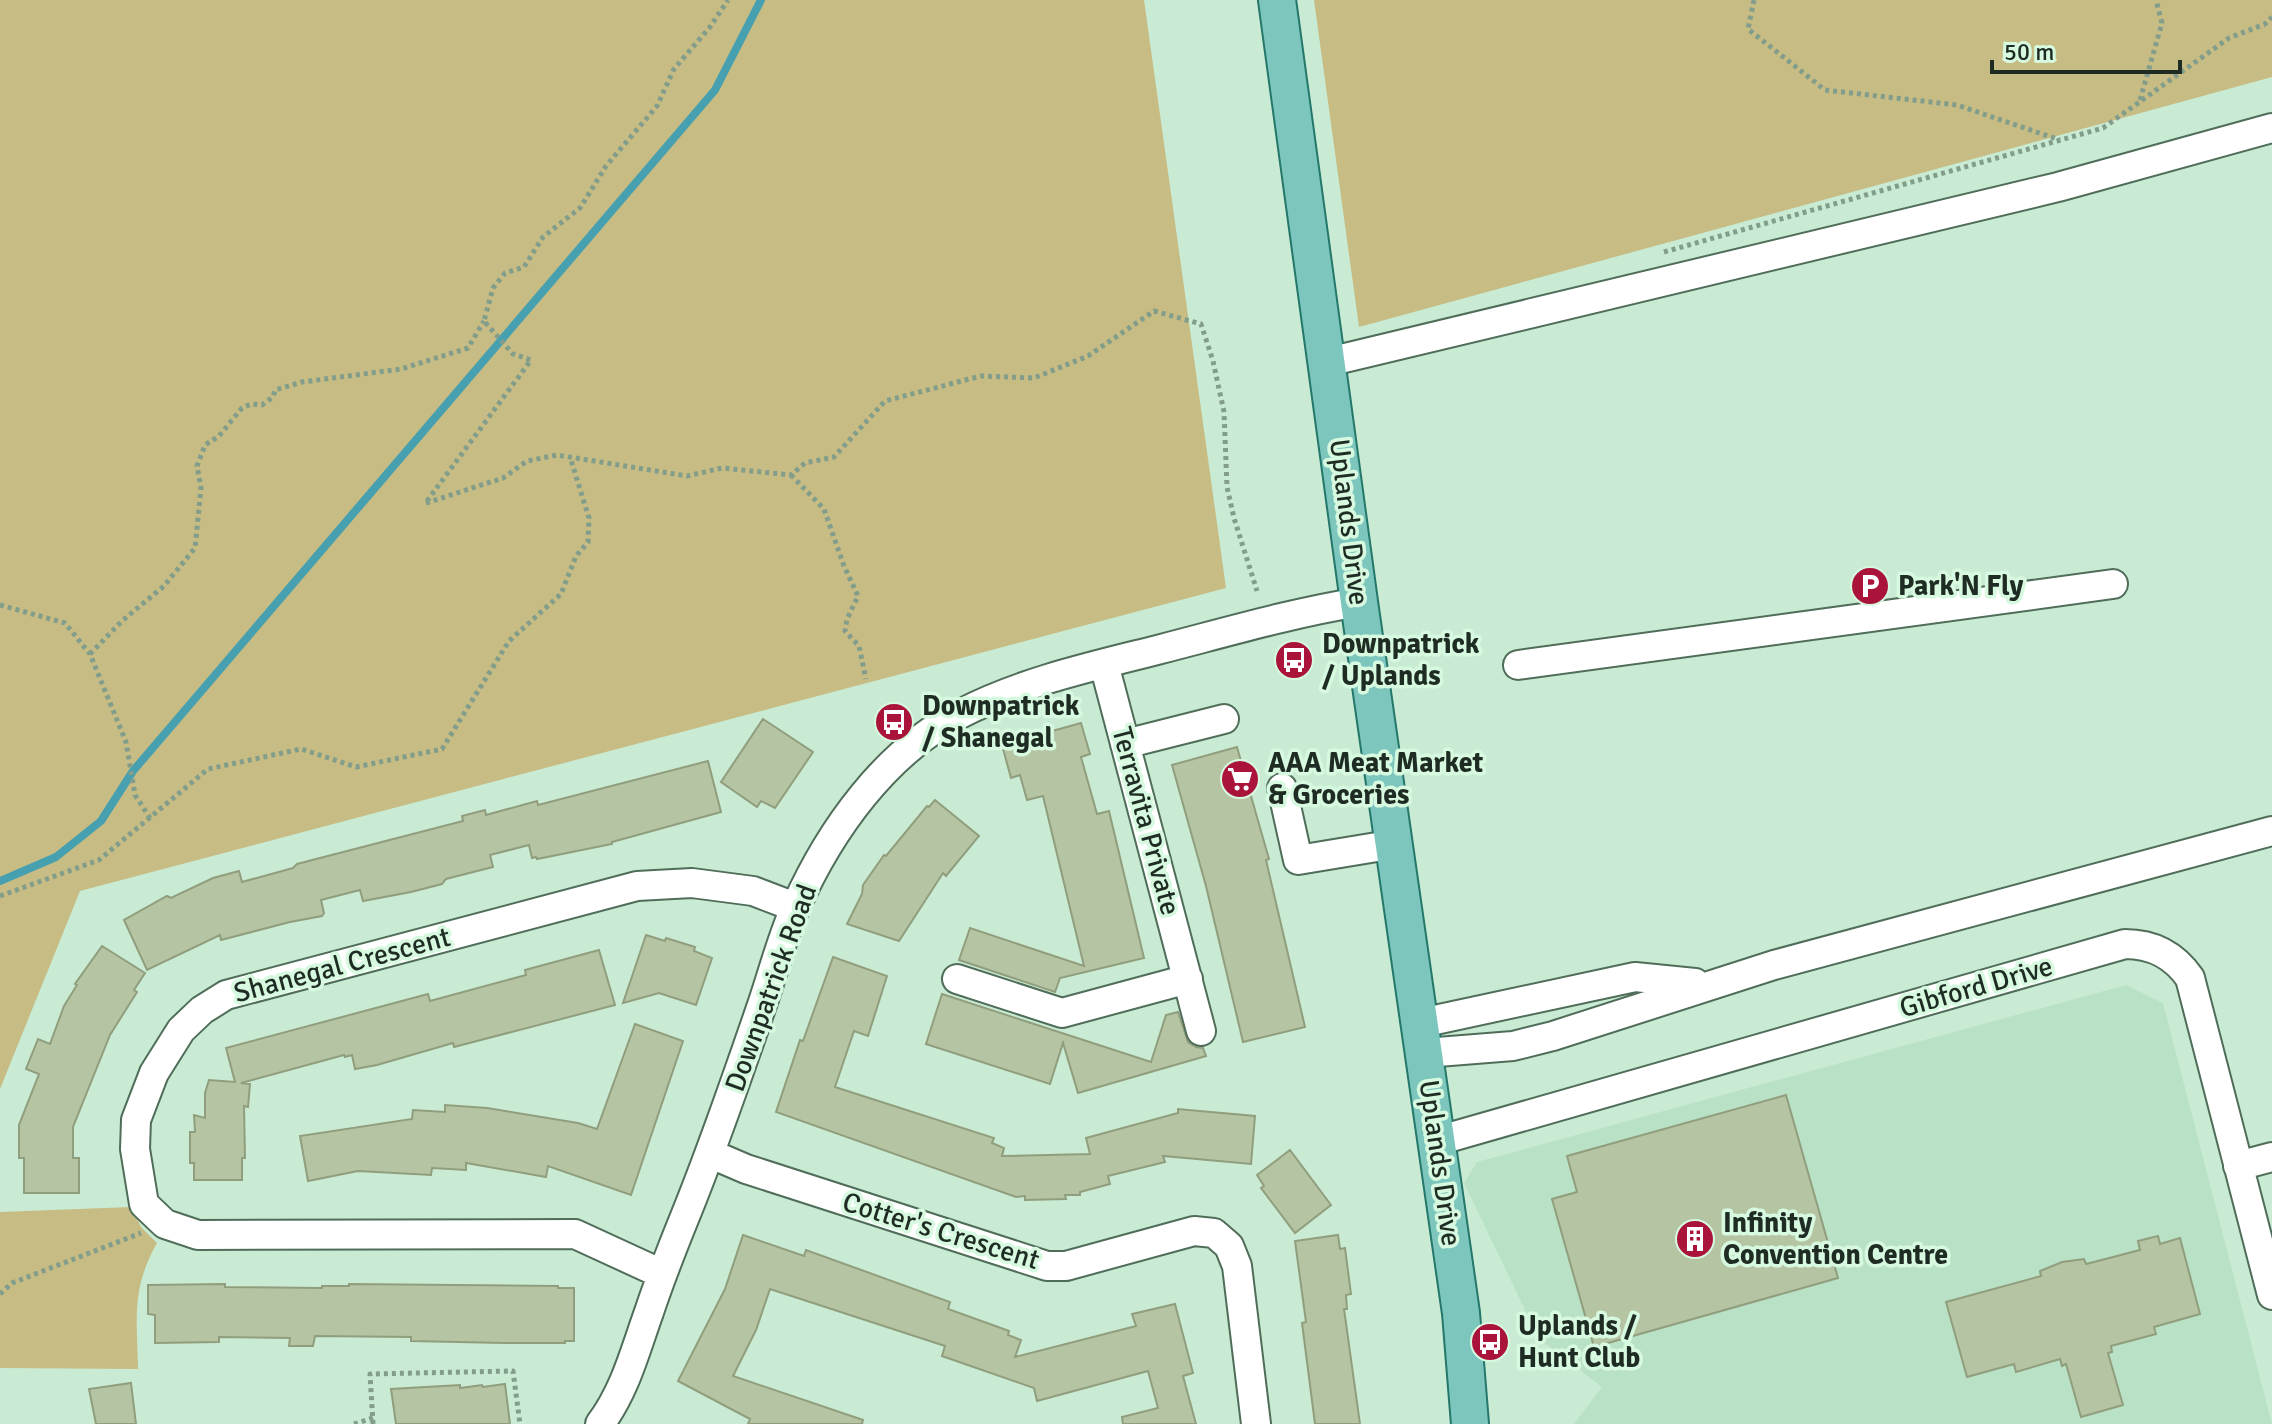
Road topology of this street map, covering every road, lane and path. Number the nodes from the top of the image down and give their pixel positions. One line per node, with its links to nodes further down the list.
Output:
1 (728, 0): 10 (path)
2 (1277, 0): 11 (main road, Uplands Drive)
3 (1754, 0): 8 (path)
4 (2156, 0): 6 (path)
5 (2272, 17): 6 (path)
6 (2140, 101): 8 (path)
7 (2272, 128): 11 (street)
8 (2061, 140): 9 (path)
9 (1656, 254)
10 (484, 321): 12 (path); 18 (path)
11 (1328, 362): 16 (main road, Uplands Drive)
12 (570, 457): 13 (path); 25 (path)
13 (791, 475): 15 (path); 21 (path)
14 (2113, 584): 20 (street)
15 (1257, 591)
16 (1359, 602): 19 (street, Downpatrick Road); 27 (main road, Uplands Drive)
17 (0, 605): 18 (path)
18 (90, 654): 25 (path)
19 (1104, 664): 23 (street, Terravita Private); 29 (street, Downpatrick Road)
20 (1518, 665)
21 (866, 679)
22 (1224, 719): 23 (street)
23 (1125, 744): 31 (street, Terravita Private)
24 (1282, 788): 27 (street)
25 (150, 818): 28 (path)
26 (2272, 831): 32 (street)
27 (1395, 844): 34 (main road, Uplands Drive)
28 (0, 896)
29 (795, 907): 36 (street, Downpatrick Road); 39 (street, Shanegal Crescent)
30 (957, 979): 31 (street)
31 (1188, 979): 33 (street, Terravita Private)
32 (1709, 984): 34 (street); 34 (street)
33 (1201, 1031)
34 (1423, 1038): 35 (main road, Uplands Drive)
35 (1437, 1141): 38 (street, Gibford Drive); 48 (main road, Uplands Drive)
36 (711, 1154): 40 (street, Downpatrick Road); 47 (street, Cotter's Crescent)
37 (2272, 1157): 38 (street)
38 (2238, 1166): 42 (street, Gibford Drive)
39 (165, 1224): 40 (street); 41 (path)
40 (662, 1274): 44 (street, Downpatrick Road)
41 (0, 1294)
42 (2272, 1295)
43 (373, 1421): 45 (path); 46 (path)
44 (609, 1421)
45 (354, 1424)
46 (520, 1424)
47 (1256, 1424)
48 (1470, 1424)

